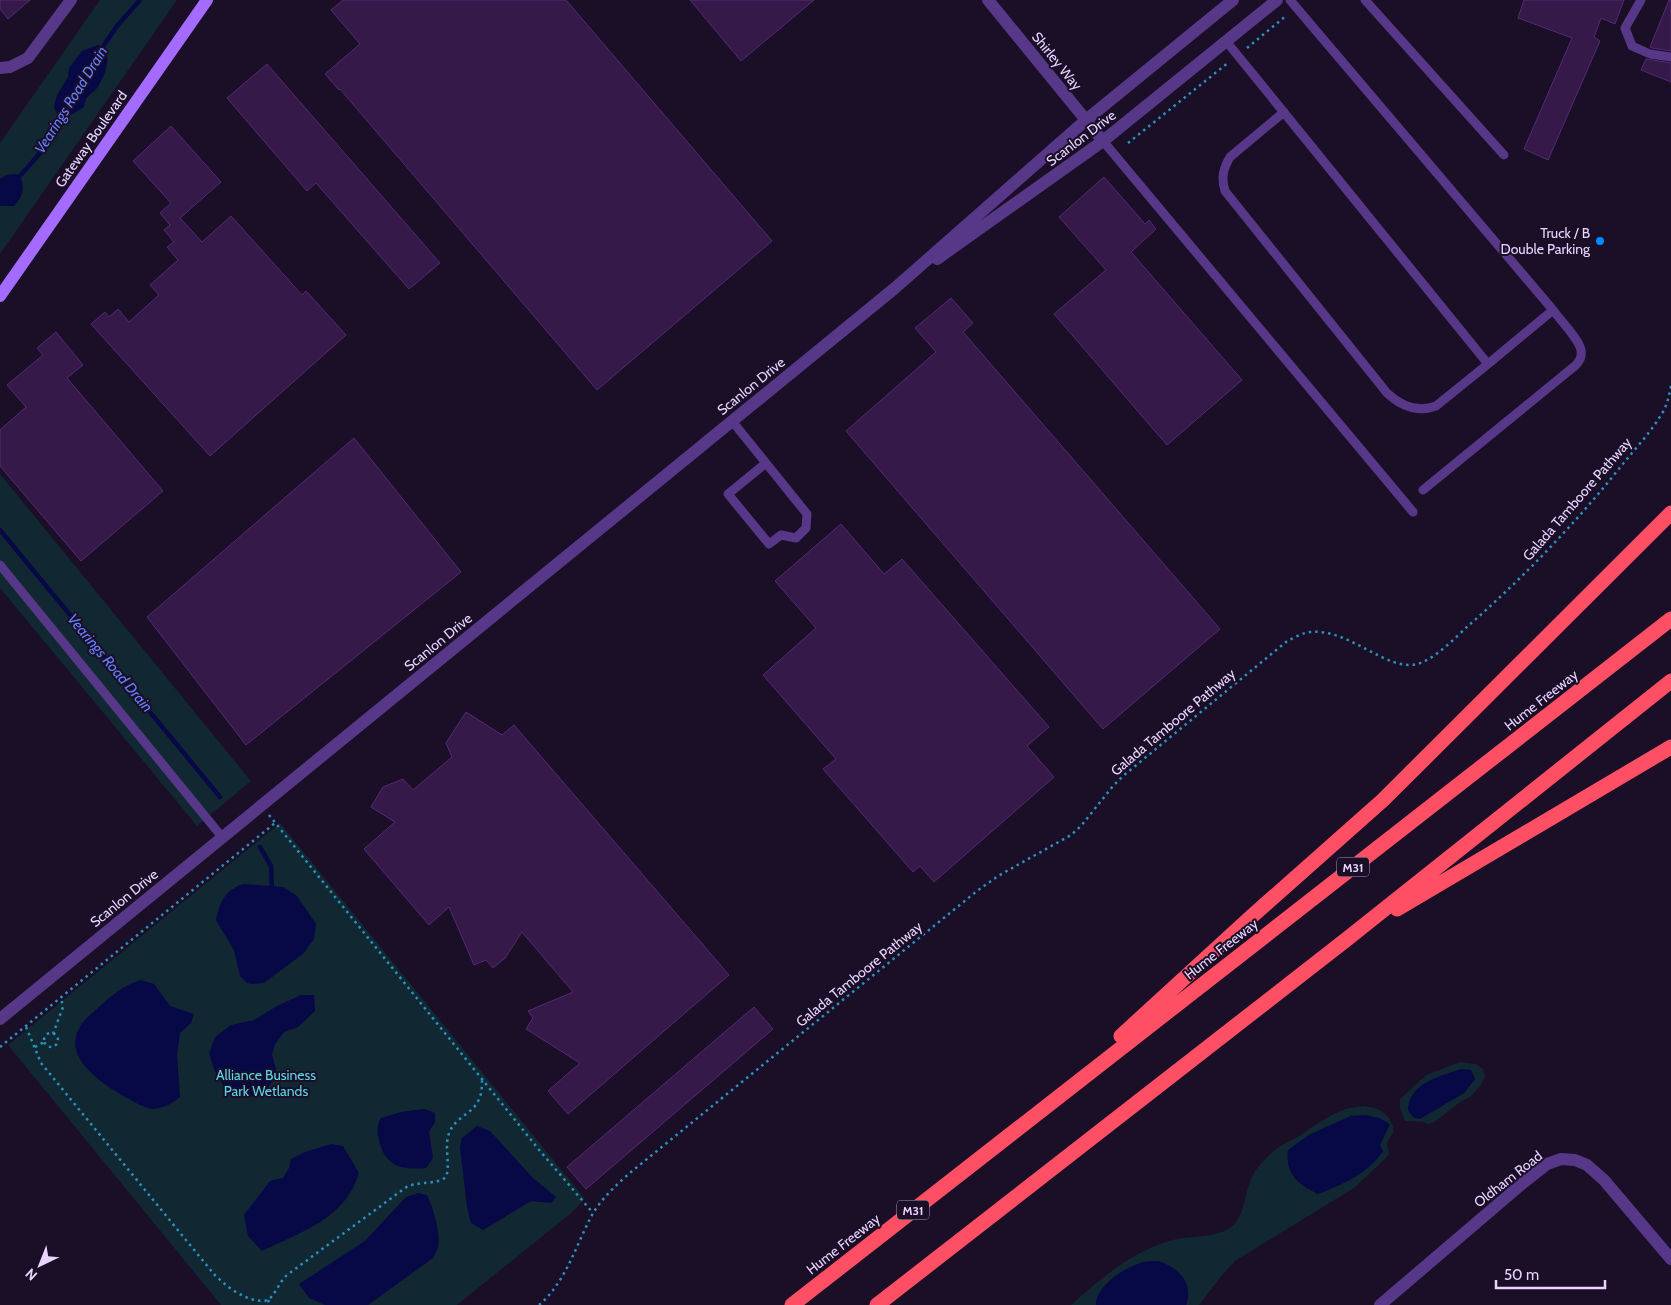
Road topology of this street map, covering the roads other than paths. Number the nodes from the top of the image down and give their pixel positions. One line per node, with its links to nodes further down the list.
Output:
1 (71, 0): 11 (street)
2 (207, 0): 17 (street, Gateway Boulevard)
3 (988, 0): 13 (street, Shirley Way)
4 (1233, 0): 13 (street, Scanlon Drive)
5 (1277, 0): 9 (street, Scanlon Drive)
6 (1290, 0): 18 (lane)
7 (1365, 0): 15 (lane)
8 (1640, 0): 10 (lane)
9 (1226, 42): 12 (lane); 14 (street, Scanlon Drive)
10 (1671, 57)
11 (0, 68)
12 (1284, 112): 19 (lane); 19 (lane)
13 (1086, 120): 14 (street, Shirley Way); 16 (street, Scanlon Drive)
14 (1103, 141): 16 (street, Scanlon Drive); 23 (lane)
15 (1504, 156)
16 (895, 288): 20 (street, Scanlon Drive)
17 (0, 296)
18 (1553, 310): 19 (lane); 22 (lane)
19 (1488, 364)
20 (732, 421): 21 (lane); 29 (street, Scanlon Drive)
21 (766, 463): 21 (lane)
22 (1423, 490)
23 (1412, 512)
24 (1671, 514): 32 (highway)
25 (0, 565): 29 (lane)
26 (1671, 619): 32 (highway, Hume Freeway / M31)
27 (1671, 681): 30 (highway)
28 (1671, 747): 30 (highway)
29 (222, 837): 31 (street, Scanlon Drive)
30 (1347, 939): 35 (highway)
31 (0, 1019)
32 (1034, 1114): 34 (highway, Hume Freeway / M31)
33 (1671, 1258): 36 (street, Oldham Road)
34 (792, 1305)
35 (877, 1305)
36 (1380, 1305)

